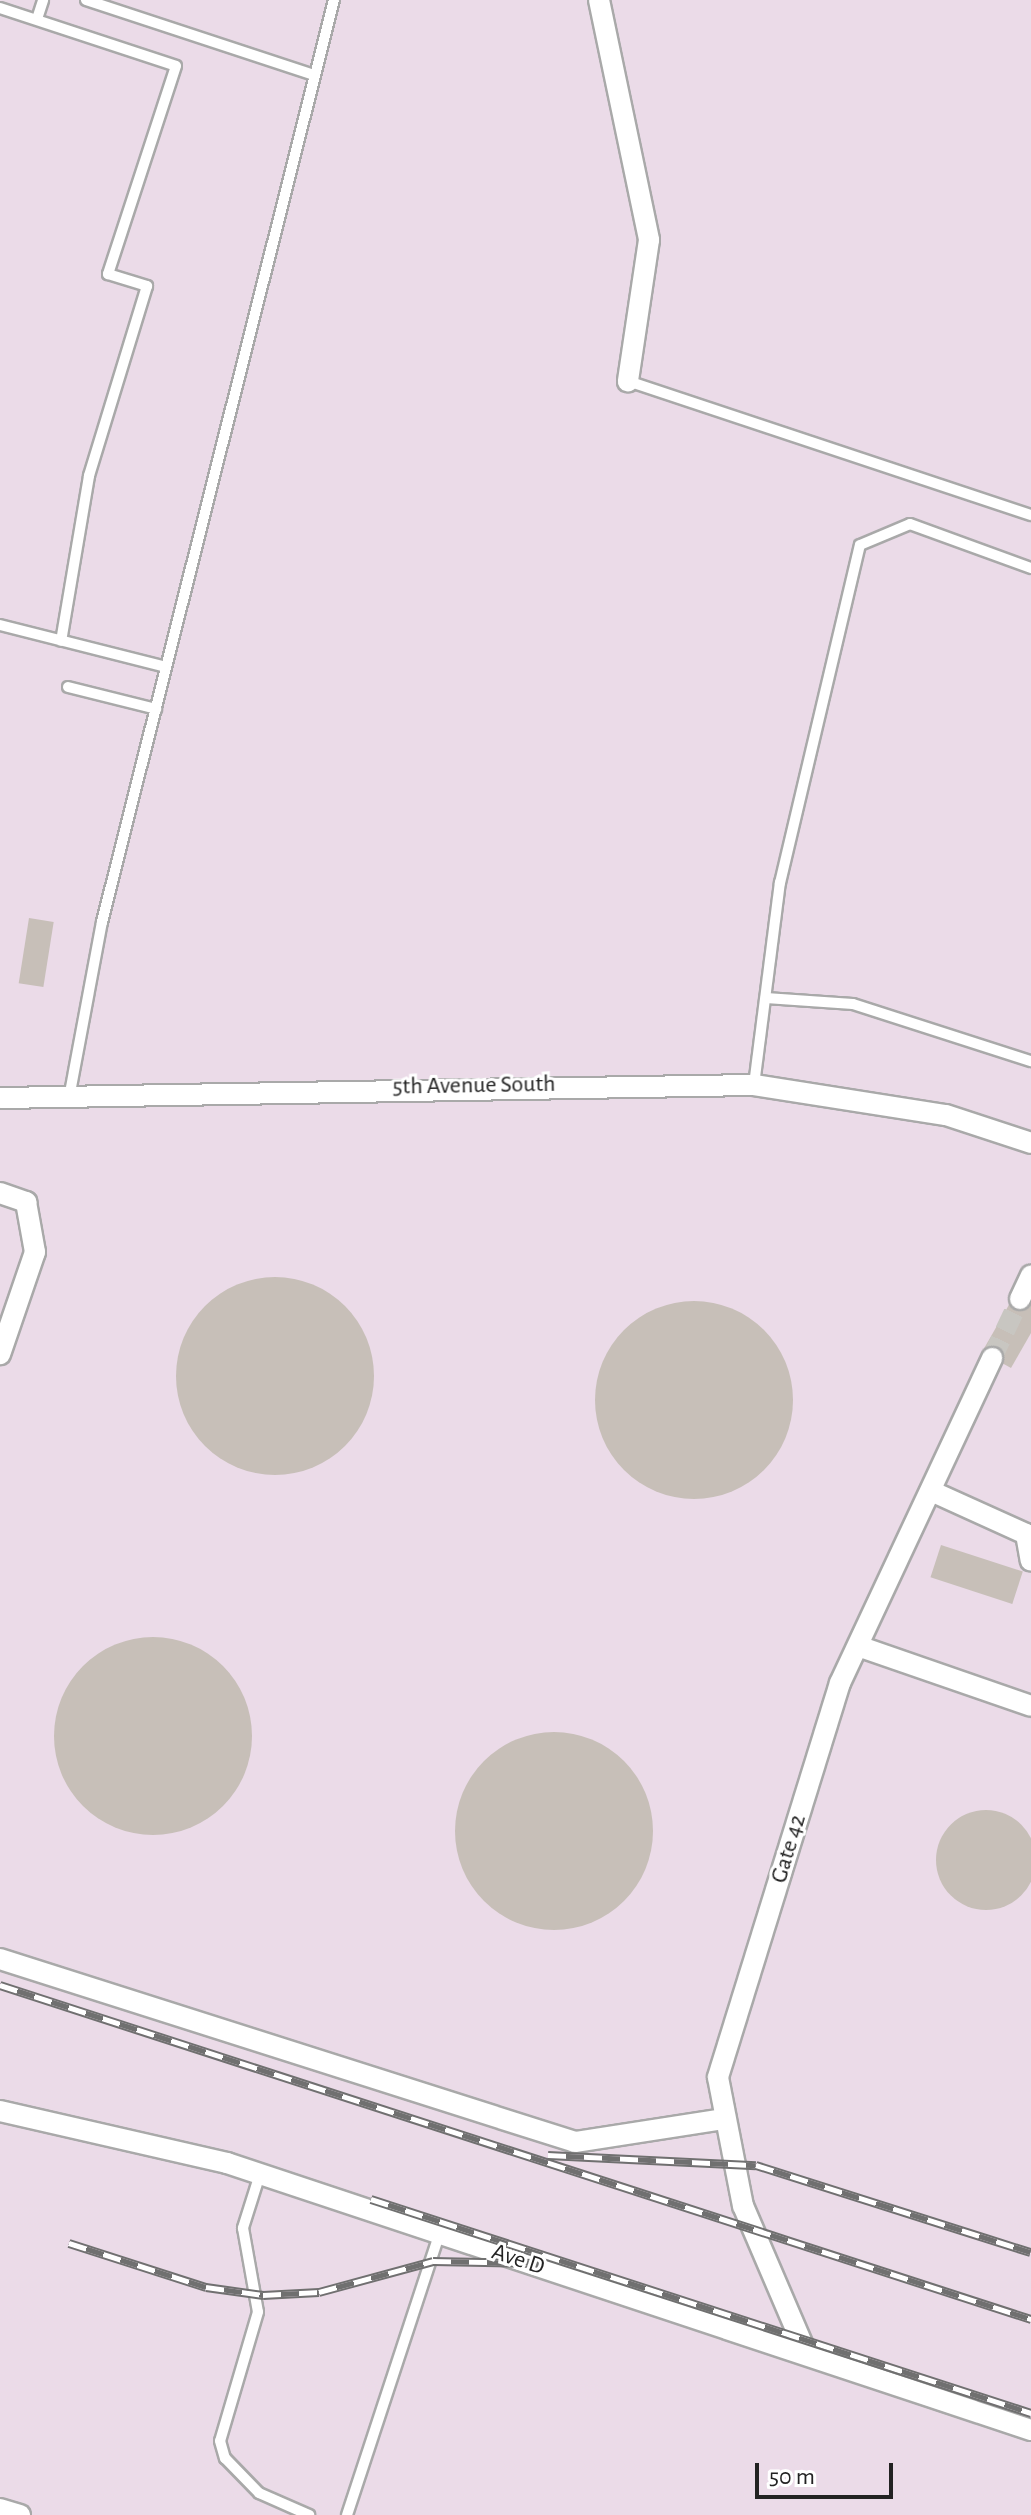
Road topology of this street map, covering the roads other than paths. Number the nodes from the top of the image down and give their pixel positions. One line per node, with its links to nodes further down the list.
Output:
1 (43, 0): 6 (lane)
2 (86, 0): 7 (lane)
3 (334, 0): 7 (lane)
4 (599, 0): 8 (street)
5 (0, 8): 6 (lane)
6 (37, 19): 12 (lane)
7 (314, 75): 13 (lane)
8 (628, 381): 9 (lane)
9 (1031, 515)
10 (1031, 568): 16 (lane)
11 (0, 625): 12 (lane)
12 (61, 641): 13 (lane)
13 (166, 667): 15 (lane)
14 (68, 687): 15 (lane)
15 (156, 709): 20 (lane)
16 (766, 998): 17 (lane); 18 (lane)
17 (1031, 1061)
18 (754, 1085): 20 (street, 5th Avenue South); 21 (street, 5th Avenue South)
19 (0, 1098): 20 (street, 5th Avenue South)
20 (69, 1099)
21 (1031, 1143)
22 (0, 1193): 25 (street)
23 (1031, 1275): 24 (street)
24 (1020, 1299)
25 (0, 1354)
26 (992, 1358): 27 (street, Gate 42)
27 (931, 1491): 28 (street); 30 (street, Gate 42)
28 (1028, 1535): 29 (street)
29 (1031, 1561)
30 (858, 1646): 31 (street); 34 (street, Gate 42)
31 (1031, 1706)
32 (0, 1959): 34 (street)
33 (0, 2111): 35 (street, Ave D)
34 (724, 2119): 37 (street, Gate 42)
35 (260, 2174): 36 (street, Ave D); 41 (lane)
36 (439, 2235): 37 (street, Ave D); 42 (lane)
37 (807, 2355): 38 (street, Ave D)
38 (1031, 2430)
39 (0, 2509): 40 (street)
40 (20, 2515)
41 (309, 2515)
42 (347, 2515)

